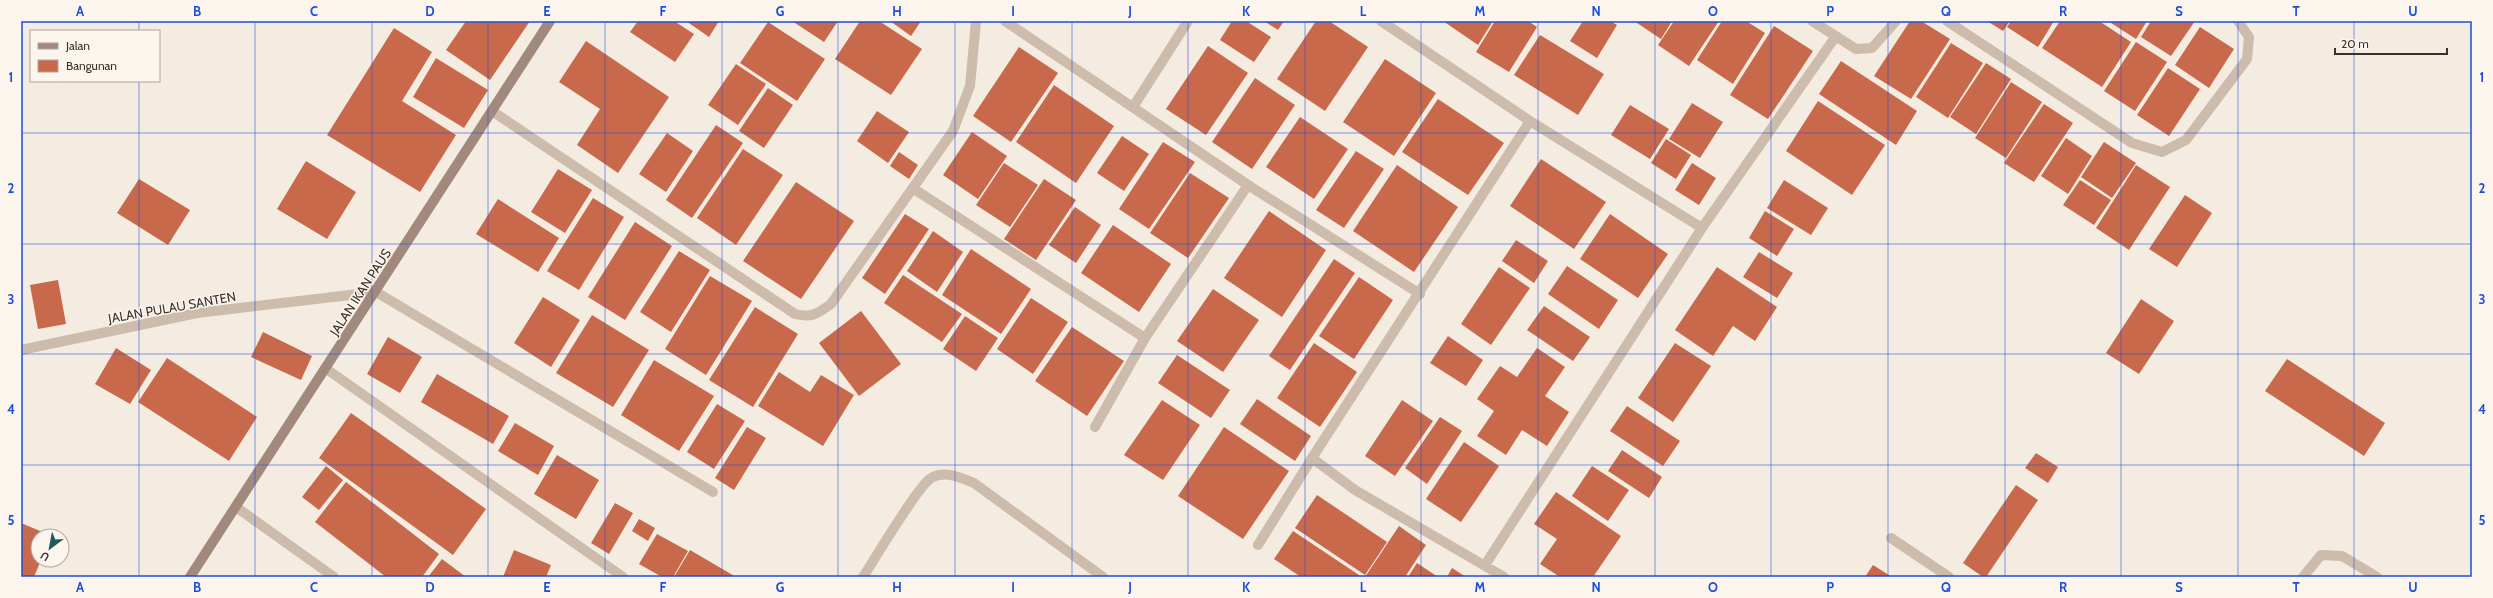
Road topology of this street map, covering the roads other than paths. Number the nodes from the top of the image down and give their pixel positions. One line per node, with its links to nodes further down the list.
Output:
1 (550, 21): 12 (main road, JALAN IKAN PAUS)
2 (976, 21): 15 (street)
3 (1005, 21): 11 (street)
4 (1188, 21): 11 (street)
5 (1381, 21): 13 (street)
6 (1812, 21): 10 (street)
7 (1896, 21): 10 (street)
8 (1947, 21): 9 (street)
9 (2238, 21)
10 (1836, 36): 16 (street)
11 (1133, 107): 14 (street)
12 (492, 111): 15 (street); 17 (main road, JALAN IKAN PAUS)
13 (1530, 121): 16 (street); 18 (street)
14 (1248, 185): 18 (street); 19 (street)
15 (914, 189): 19 (street)
16 (1702, 228): 28 (street)
17 (376, 292): 20 (street, JALAN PULAU SANTEN); 21 (main road, JALAN IKAN PAUS); 24 (street)
18 (1420, 294): 23 (street)
19 (1145, 338): 22 (street)
20 (21, 350)
21 (325, 368): 25 (main road, JALAN IKAN PAUS); 31 (street)
22 (1095, 427)
23 (1312, 458): 27 (street); 28 (street)
24 (713, 492)
25 (236, 507): 29 (main road, JALAN IKAN PAUS); 30 (street)
26 (1891, 538): 35 (street)
27 (1258, 545)
28 (1485, 565): 34 (street)
29 (190, 577)
30 (334, 577)
31 (623, 577)
32 (863, 577): 33 (street)
33 (1103, 577)
34 (1504, 577)
35 (1949, 577)
36 (2303, 577): 37 (street)
37 (2377, 577)

